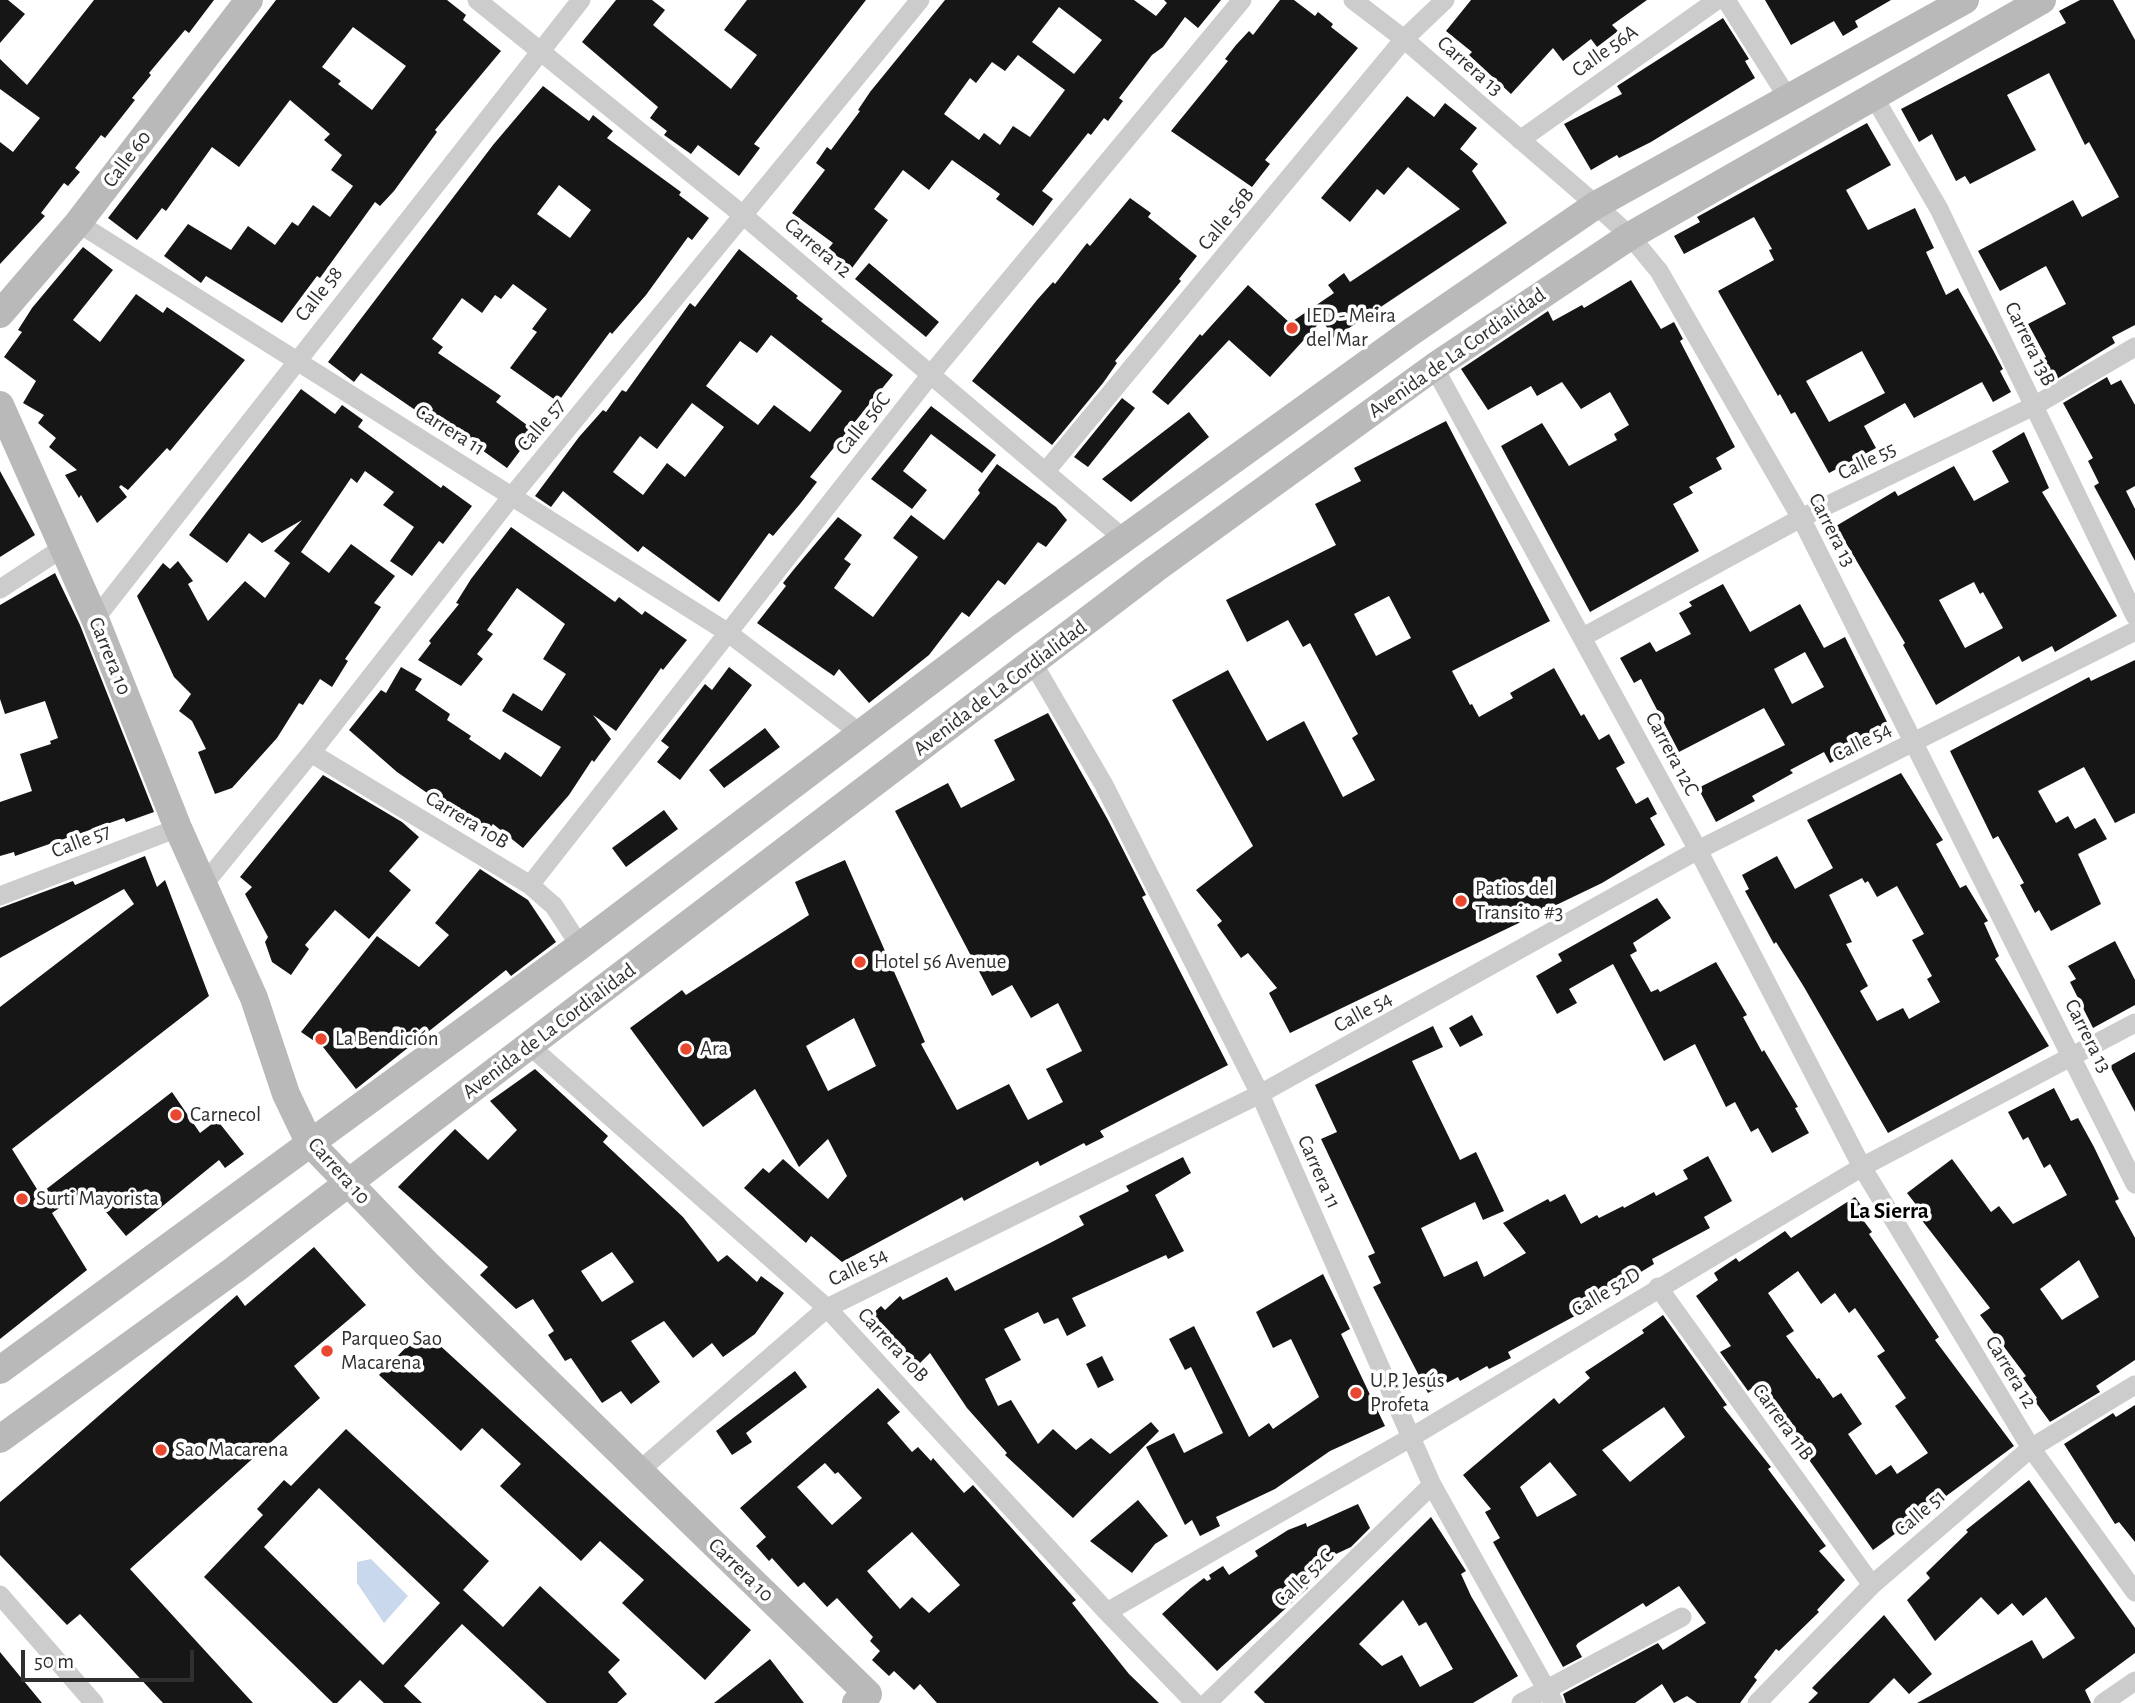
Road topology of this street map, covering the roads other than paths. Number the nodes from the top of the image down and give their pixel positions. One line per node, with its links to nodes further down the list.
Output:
1 (248, 0): 19 (main road, Calle 60)
2 (477, 0): 13 (street, Carrera 12)
3 (581, 0): 13 (street, Calle 58)
4 (920, 0): 18 (street, Calle 57)
5 (1242, 0): 25 (street, Calle 56C)
6 (1353, 0): 12 (street, Carrera 13)
7 (1445, 0): 12 (street, Calle 56B)
8 (1717, 0): 16 (street, Calle 56A)
9 (1726, 0): 15 (street)
10 (1965, 0): 15 (main road, Avenida de La Cordialidad)
11 (2042, 0): 14 (main road, Avenida de La Cordialidad)
12 (1404, 39): 16 (street, Carrera 13); 28 (street, Calle 56B)
13 (540, 50): 18 (street, Carrera 12); 23 (street, Calle 58)
14 (1874, 97): 20 (main road, Avenida de La Cordialidad); 27 (street, Carrera 13B)
15 (1788, 98): 17 (main road, Avenida de La Cordialidad)
16 (1520, 140): 17 (street, Carrera 13)
17 (1596, 205): 20 (street, Carrera 13); 31 (main road, Avenida de La Cordialidad)
18 (744, 216): 25 (street, Carrera 12); 29 (street, Calle 57)
19 (78, 223): 21 (main road, Calle 60); 23 (street, Carrera 11)
20 (1630, 236): 24 (main road, Avenida de La Cordialidad); 30 (street, Carrera 13)
21 (0, 314)
22 (2135, 347): 27 (street, Calle 55)
23 (296, 360): 29 (street, Carrera 11); 35 (street, Calle 58)
24 (1434, 367): 38 (street, Carrera 12C); 39 (main road, Avenida de La Cordialidad)
25 (932, 373): 28 (street, Carrera 12); 37 (street, Calle 56C)
26 (0, 405): 32 (main road, Carrera 10)
27 (2034, 406): 30 (street, Calle 55); 34 (street, Carrera 13B)
28 (1046, 471): 31 (street, Carrera 12)
29 (512, 496): 37 (street, Carrera 11); 42 (street, Calle 57)
30 (1801, 518): 38 (street, Calle 55); 41 (street, Carrera 13)
31 (1123, 538): 40 (main road, Avenida de La Cordialidad)
32 (64, 547): 33 (street); 35 (main road, Carrera 10)
33 (0, 589)
34 (2135, 617)
35 (95, 618): 43 (main road, Carrera 10)
36 (2135, 631): 41 (street, Calle 54)
37 (727, 632): 40 (street, Carrera 11); 46 (street, Calle 56C)
38 (1583, 637): 44 (street, Carrera 12C)
39 (1033, 663): 50 (main road, Avenida de La Cordialidad); 52 (street, Carrera 11)
40 (860, 733): 48 (main road, Avenida de La Cordialidad)
41 (1912, 742): 44 (street, Calle 54); 51 (street, Carrera 13)
42 (312, 752): 45 (street, Calle 57); 46 (street, Carrera 10B)
43 (178, 828): 45 (main road, Carrera 10); 47 (street, Calle 57)
44 (1698, 850): 52 (street, Calle 54); 54 (street, Carrera 12C)
45 (204, 884): 53 (main road, Carrera 10)
46 (530, 885): 48 (street, Carrera 10B)
47 (0, 896)
48 (580, 946): 53 (main road, Avenida de La Cordialidad)
49 (2135, 1023): 51 (street, Calle 52D)
50 (530, 1046): 55 (main road, Avenida de La Cordialidad); 58 (street, Carrera 10B)
51 (2072, 1054): 54 (street, Calle 52D); 56 (street, Carrera 13)
52 (1260, 1094): 58 (street, Calle 54); 62 (street, Carrera 11)
53 (309, 1142): 55 (main road, Carrera 10); 59 (main road, Avenida de La Cordialidad)
54 (1862, 1167): 57 (street, Calle 52D); 63 (street, Carrera 12)
55 (346, 1182): 61 (main road, Avenida de La Cordialidad); 64 (main road, Carrera 10)
56 (2135, 1184)
57 (1658, 1287): 62 (street, Calle 52D); 66 (street, Carrera 11B)
58 (827, 1308): 64 (street, Calle 54); 69 (street, Carrera 10B)
59 (0, 1370)
60 (2135, 1385): 63 (street, Calle 51)
61 (0, 1438)
62 (1410, 1438): 65 (street, Carrera 11); 69 (street, Calle 52D)
63 (2031, 1448): 66 (street, Calle 51); 67 (street, Carrera 12)
64 (639, 1471): 73 (main road, Carrera 10)
65 (1432, 1485): 72 (street, Carrera 11); 76 (street, Calle 52C)
66 (1871, 1584): 78 (street, Calle 51)
67 (2135, 1592)
68 (0, 1595): 74 (street)
69 (1107, 1612): 75 (street, Carrera 10B)
70 (1682, 1617): 72 (street)
71 (2135, 1681): 79 (street)
72 (1550, 1696): 77 (street)
73 (867, 1700)
74 (94, 1703)
75 (1195, 1703)
76 (1207, 1703)
77 (1521, 1703)
78 (1757, 1703)
79 (2103, 1703)

